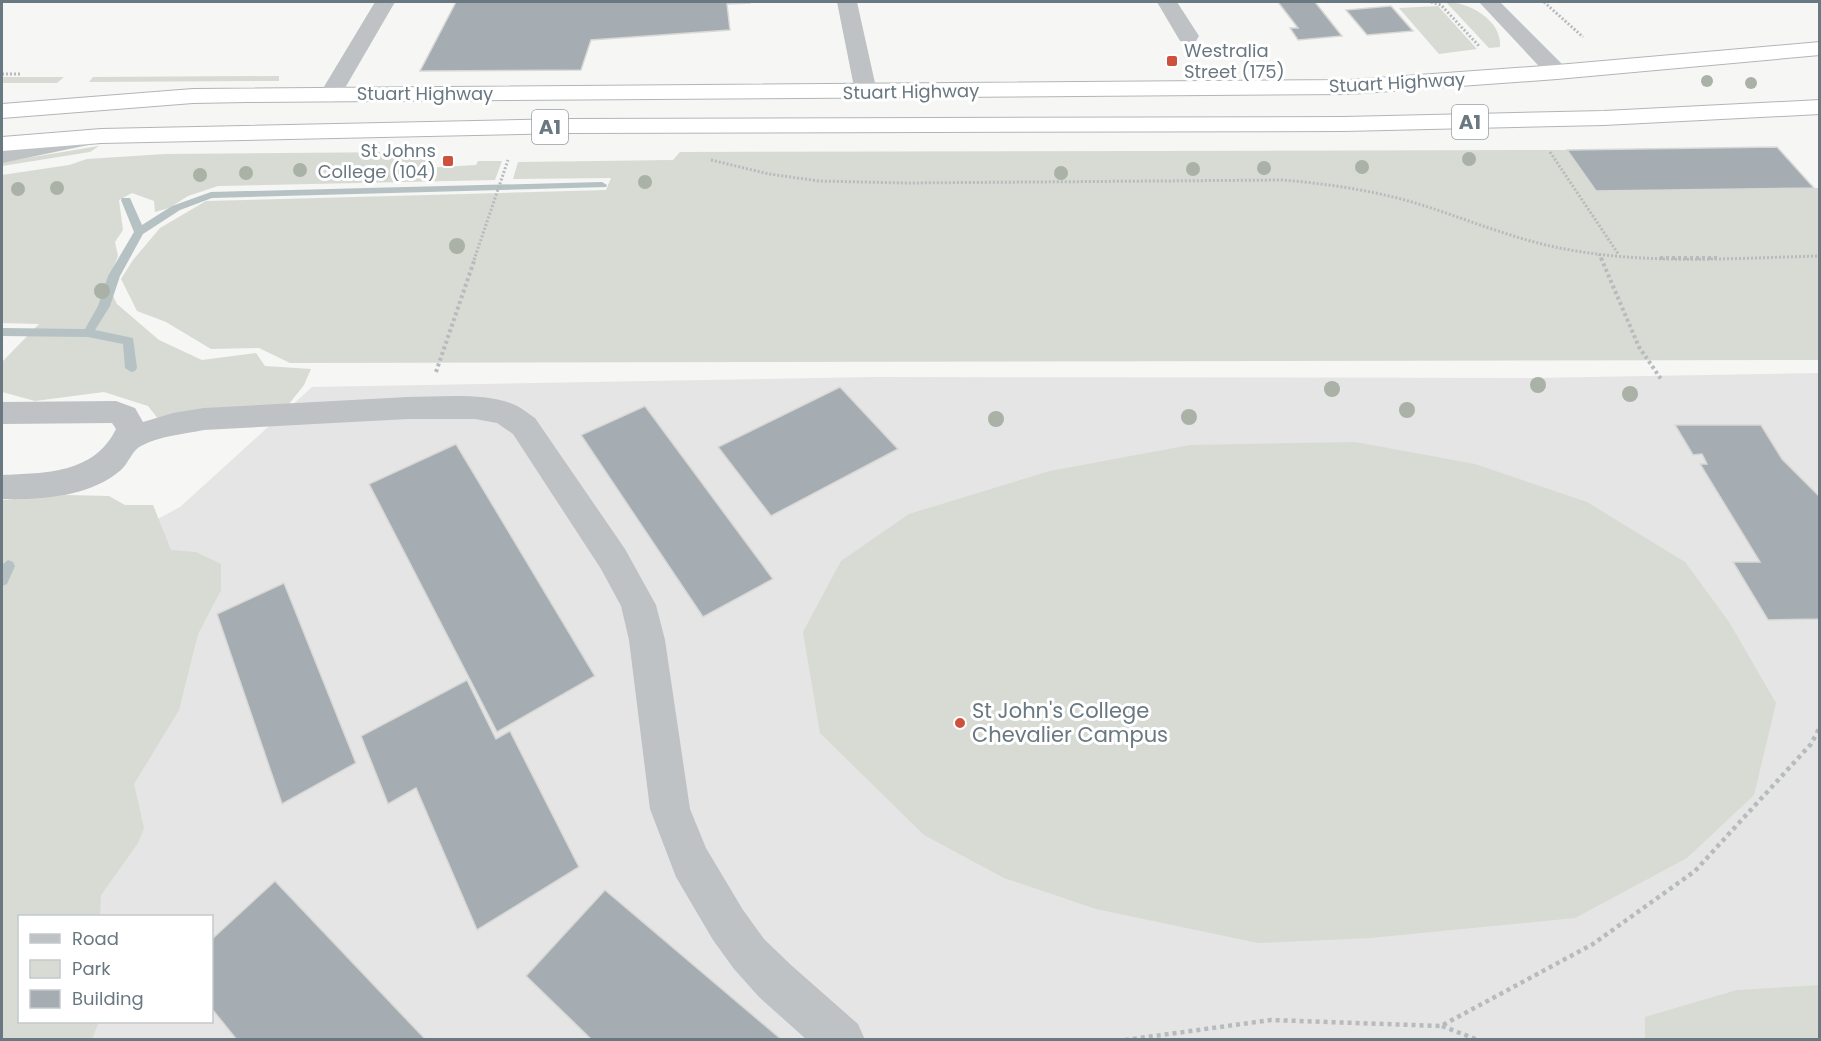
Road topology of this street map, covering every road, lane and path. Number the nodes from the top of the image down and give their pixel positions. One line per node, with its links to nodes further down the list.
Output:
1 (385, 2): 15 (street)
2 (847, 2): 14 (street)
3 (1167, 2): 7 (street)
4 (1431, 2): 9 (path)
5 (1489, 2): 13 (street)
6 (1528, 4): 8 (path)
7 (1188, 36)
8 (1590, 42)
9 (1480, 47)
10 (1565, 48): 12 (street)
11 (1820, 48): 12 (highway, Stuart Highway / A1)
12 (1587, 69): 13 (highway, Stuart Highway / A1); 18 (highway)
13 (1557, 72): 14 (highway, Stuart Highway / A1); 19 (highway)
14 (866, 92): 15 (highway, Stuart Highway / A1); 20 (highway)
15 (330, 95): 17 (highway, Stuart Highway / A1)
16 (1820, 107): 18 (highway, Stuart Highway / A1)
17 (2, 111)
18 (1637, 116): 19 (highway, Stuart Highway / A1)
19 (1604, 118): 20 (highway, Stuart Highway / A1)
20 (871, 126): 21 (highway, Stuart Highway / A1)
21 (101, 136): 22 (highway, Stuart Highway / A1); 25 (street)
22 (2, 144)
23 (1546, 147): 29 (path)
24 (511, 153): 31 (path)
25 (2, 156)
26 (701, 159): 27 (path)
27 (1599, 253): 29 (path); 30 (path)
28 (1820, 255): 29 (path)
29 (1619, 256)
30 (1661, 379)
31 (449, 408): 33 (street); 37 (street)
32 (2, 413): 33 (street)
33 (128, 438): 34 (street)
34 (2, 488)
35 (1820, 727): 36 (path)
36 (1441, 1026): 38 (path); 39 (path)
37 (842, 1040)
38 (1125, 1040)
39 (1478, 1040)

